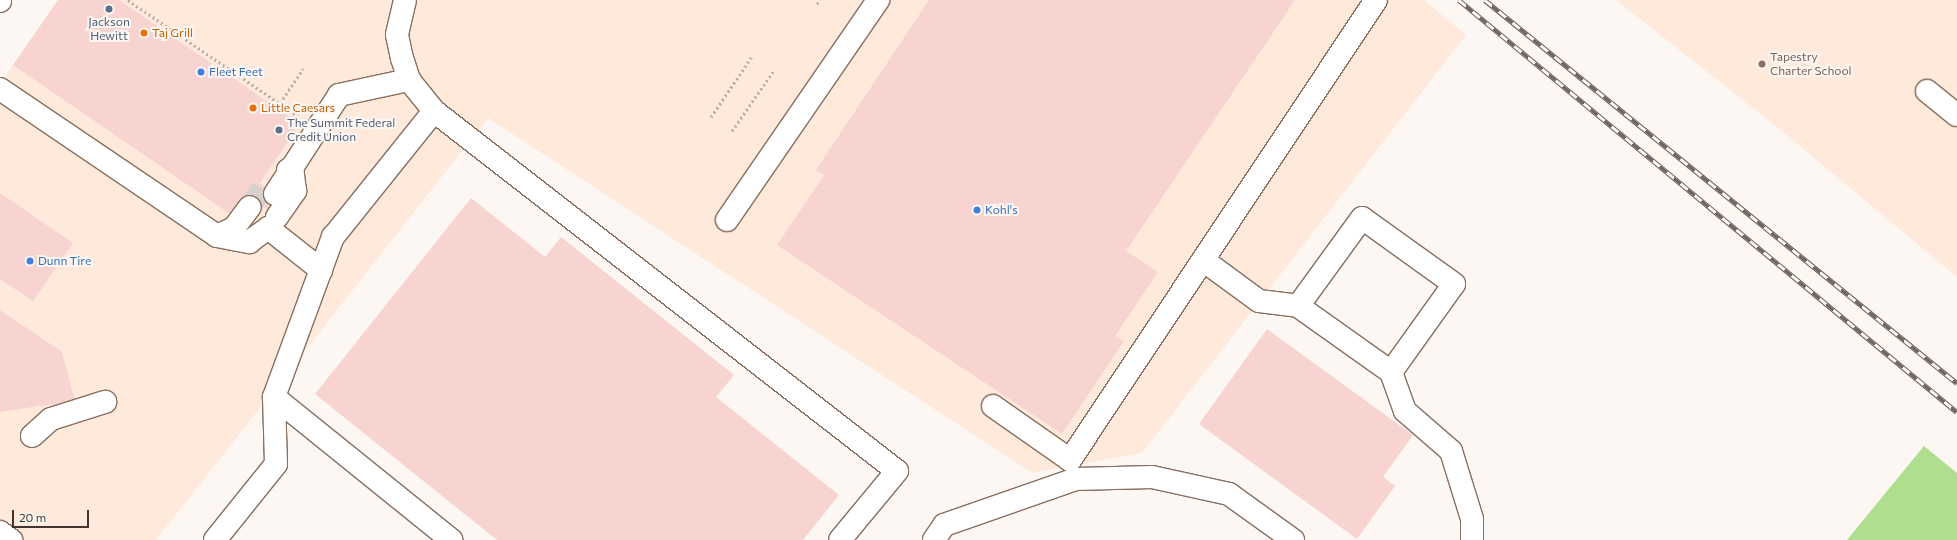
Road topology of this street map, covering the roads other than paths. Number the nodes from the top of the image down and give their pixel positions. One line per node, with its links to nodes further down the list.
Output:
1 (878, 0): 11 (lane)
2 (1376, 0): 13 (lane)
3 (403, 1): 4 (lane)
4 (409, 80): 7 (lane); 9 (lane)
5 (0, 89): 12 (lane)
6 (1928, 91): 8 (lane)
7 (434, 111): 14 (lane); 26 (lane)
8 (1957, 115)
9 (292, 167): 10 (lane); 10 (lane)
10 (266, 202): 12 (lane)
11 (727, 220)
12 (224, 238): 14 (lane)
13 (1203, 260): 15 (lane); 21 (lane)
14 (321, 270): 17 (lane)
15 (1298, 306): 16 (lane); 16 (lane)
16 (1391, 372): 29 (lane)
17 (274, 397): 24 (lane); 25 (lane)
18 (99, 404): 20 (lane)
19 (993, 406): 21 (lane)
20 (32, 436)
21 (1073, 469): 27 (lane); 28 (lane)
22 (0, 532): 23 (lane)
23 (11, 540)
24 (215, 540)
25 (451, 540)
26 (840, 540)
27 (934, 540)
28 (1294, 540)
29 (1472, 540)

